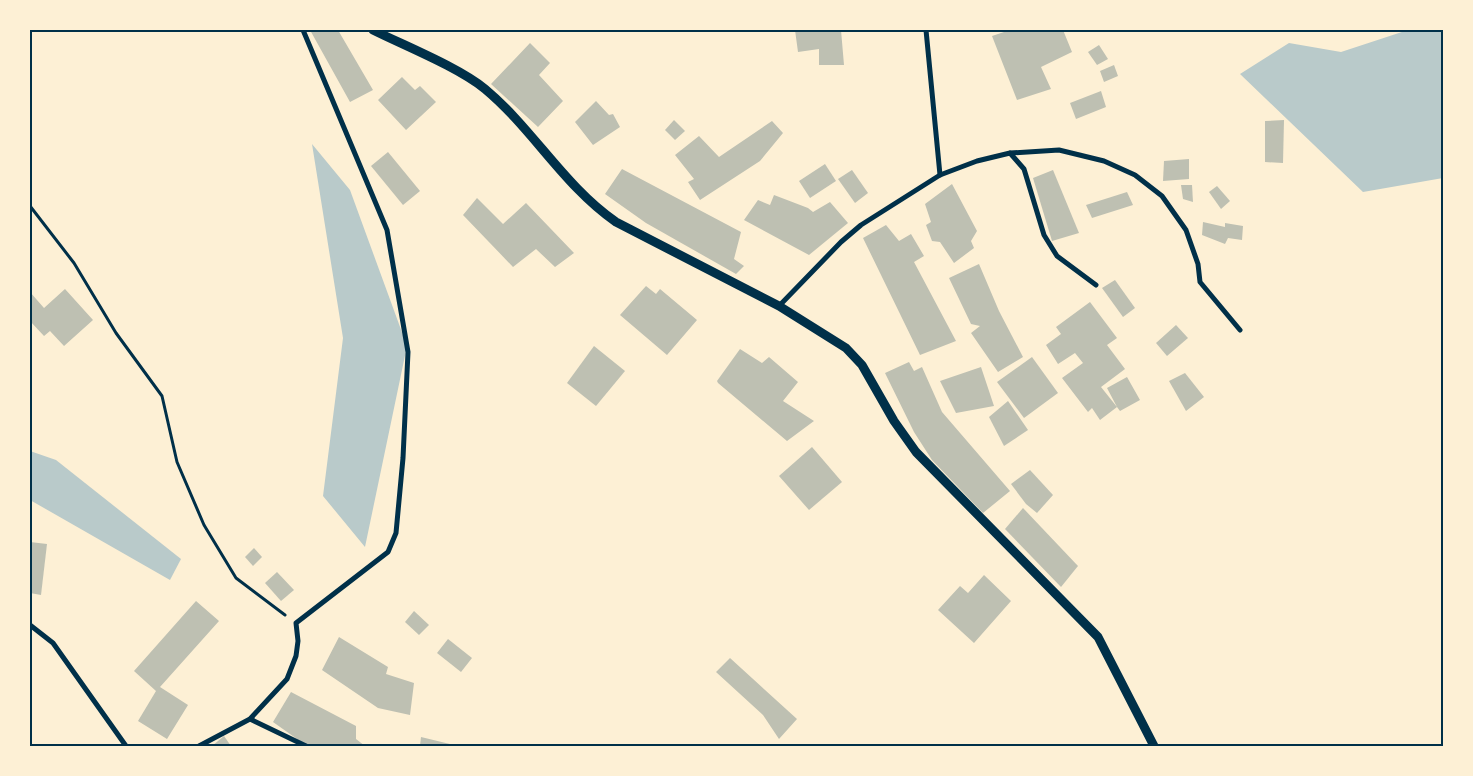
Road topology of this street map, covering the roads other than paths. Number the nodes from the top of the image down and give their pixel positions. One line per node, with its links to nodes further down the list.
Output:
1 (303, 30): 10 (street)
2 (373, 30): 7 (street)
3 (926, 30): 5 (street)
4 (1010, 153): 5 (street); 6 (street); 8 (street)
5 (940, 175): 7 (street)
6 (1096, 285)
7 (779, 306): 14 (street)
8 (1240, 330)
9 (30, 625): 11 (street)
10 (250, 720): 12 (street); 13 (street)
11 (126, 746)
12 (199, 746)
13 (306, 746)
14 (1154, 746)

